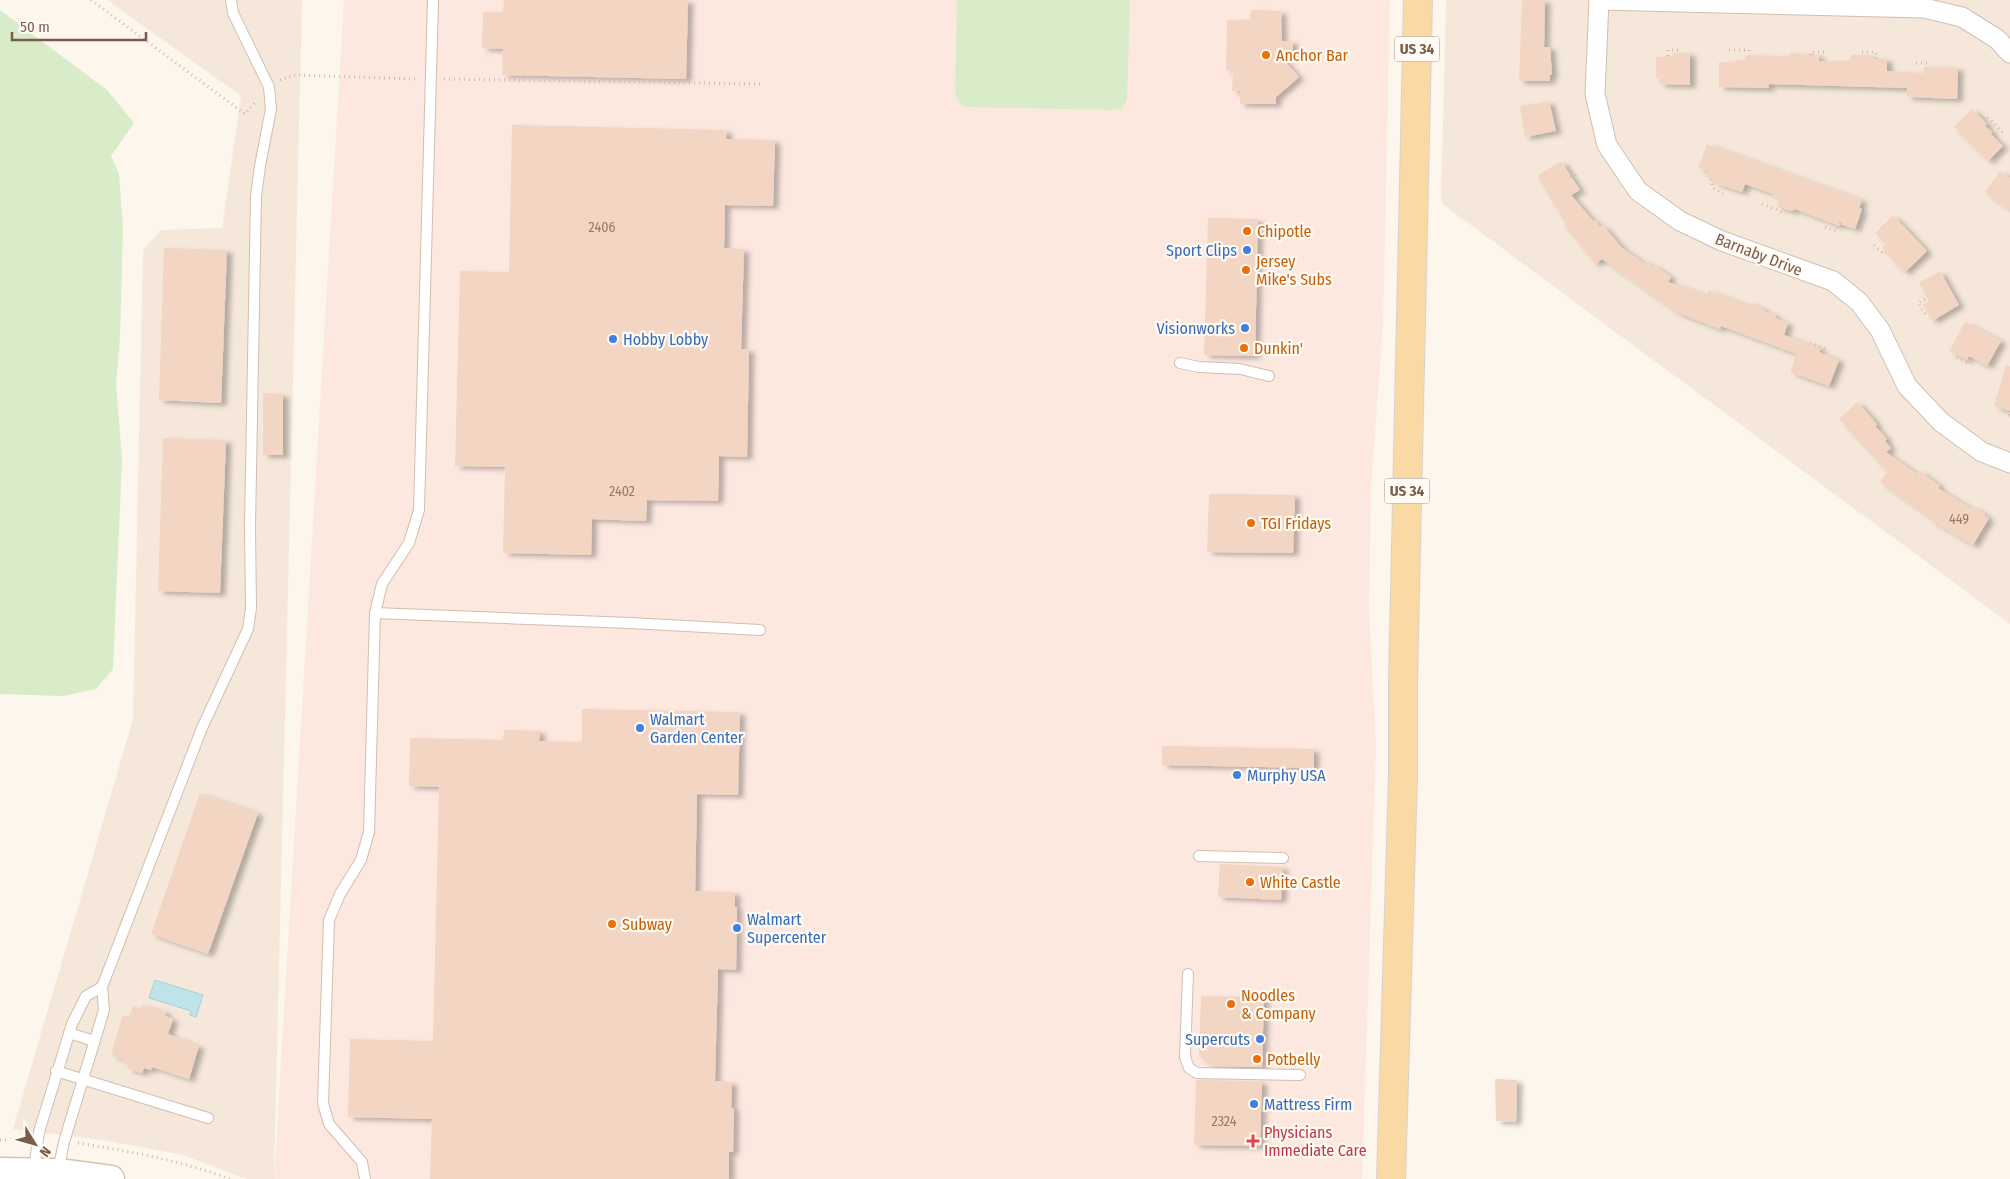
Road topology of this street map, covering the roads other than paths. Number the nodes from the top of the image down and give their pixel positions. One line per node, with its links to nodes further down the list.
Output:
1 (231, 0): 14 (lane)
2 (433, 0): 9 (lane)
3 (1418, 0): 25 (main road, US 34)
4 (1599, 0): 5 (street); 8 (street, Barnaby Drive)
5 (2010, 53)
6 (1180, 363): 7 (lane)
7 (1269, 376)
8 (2010, 463)
9 (375, 613): 10 (lane); 24 (lane)
10 (760, 630)
11 (1199, 856): 12 (lane)
12 (1283, 858)
13 (1188, 974): 18 (lane)
14 (102, 987): 15 (lane); 16 (lane)
15 (69, 1033): 16 (lane); 17 (lane)
16 (94, 1041): 19 (lane)
17 (56, 1071): 19 (lane); 22 (lane)
18 (1300, 1075)
19 (83, 1079): 20 (lane); 22 (lane)
20 (208, 1118)
21 (0, 1171): 22 (street)
22 (46, 1171): 23 (street)
23 (111, 1179)
24 (365, 1179)
25 (1391, 1179)

